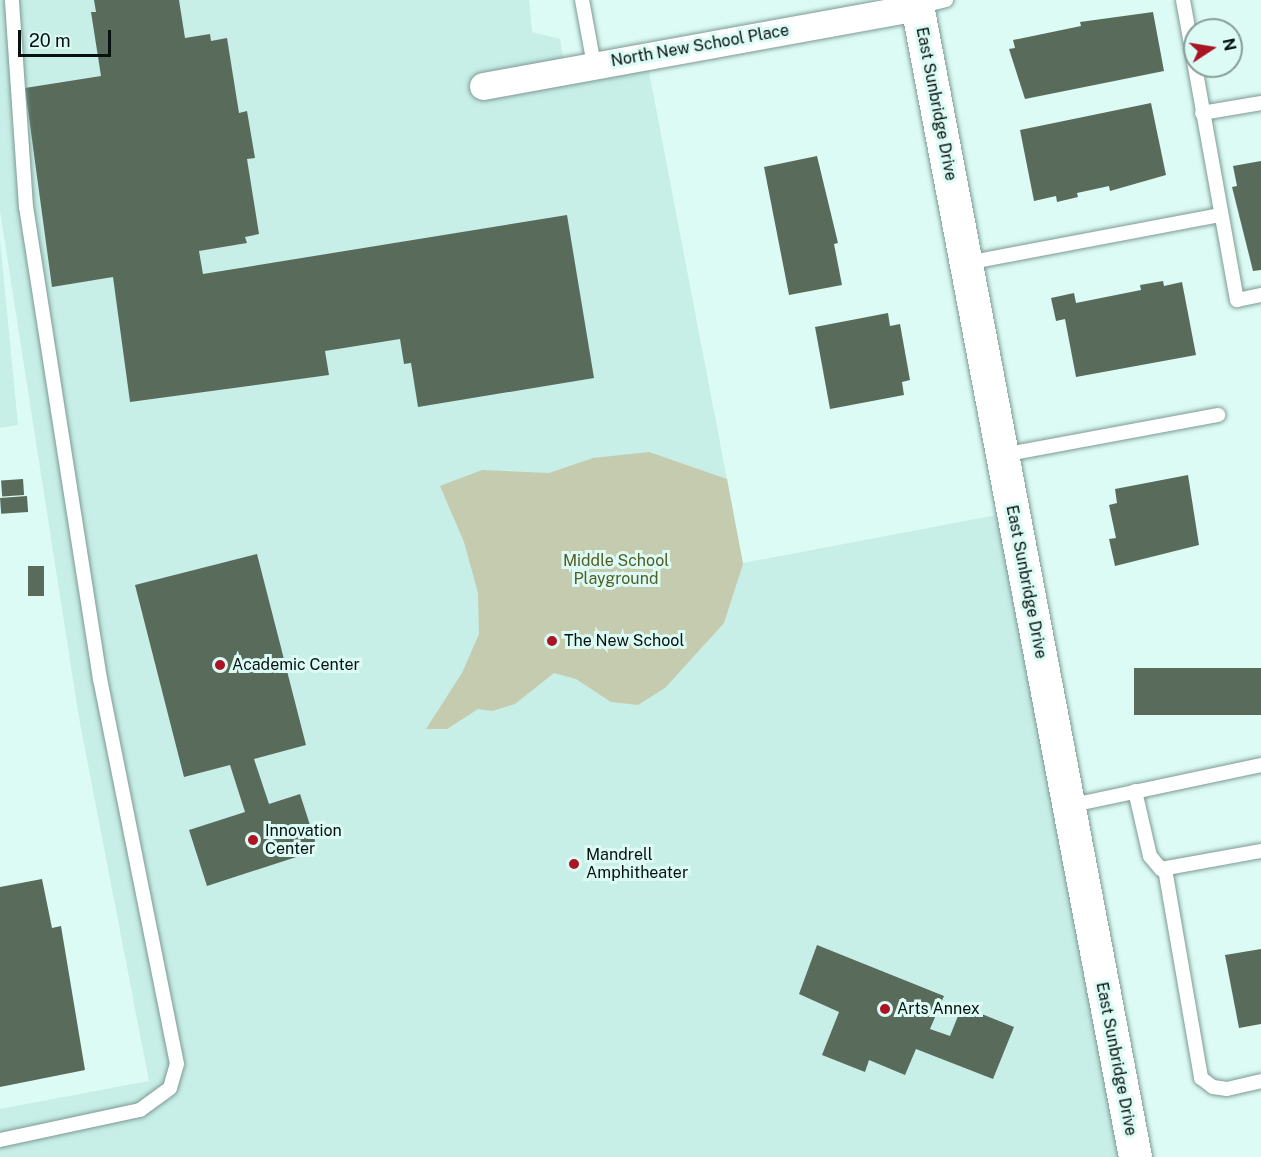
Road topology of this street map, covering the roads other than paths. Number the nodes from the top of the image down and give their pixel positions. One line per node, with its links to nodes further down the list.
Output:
1 (12, 0): 20 (lane)
2 (582, 0): 5 (lane)
3 (1183, 0): 8 (lane)
4 (927, 2): 5 (street, North New School Place); 10 (street, East Sunbridge Drive)
5 (594, 65): 6 (street, North New School Place)
6 (483, 86)
7 (1261, 102): 8 (lane)
8 (1202, 113): 9 (lane)
9 (1221, 215): 10 (lane); 11 (lane)
10 (966, 263): 13 (street, East Sunbridge Drive)
11 (1261, 295)
12 (1218, 415): 13 (lane)
13 (1002, 455): 16 (street, East Sunbridge Drive)
14 (1261, 765): 15 (lane)
15 (1135, 791): 16 (lane); 18 (lane)
16 (1068, 806): 21 (street, East Sunbridge Drive)
17 (1261, 851): 18 (lane)
18 (1165, 869): 19 (lane)
19 (1261, 1082)
20 (0, 1140)
21 (1135, 1157)

